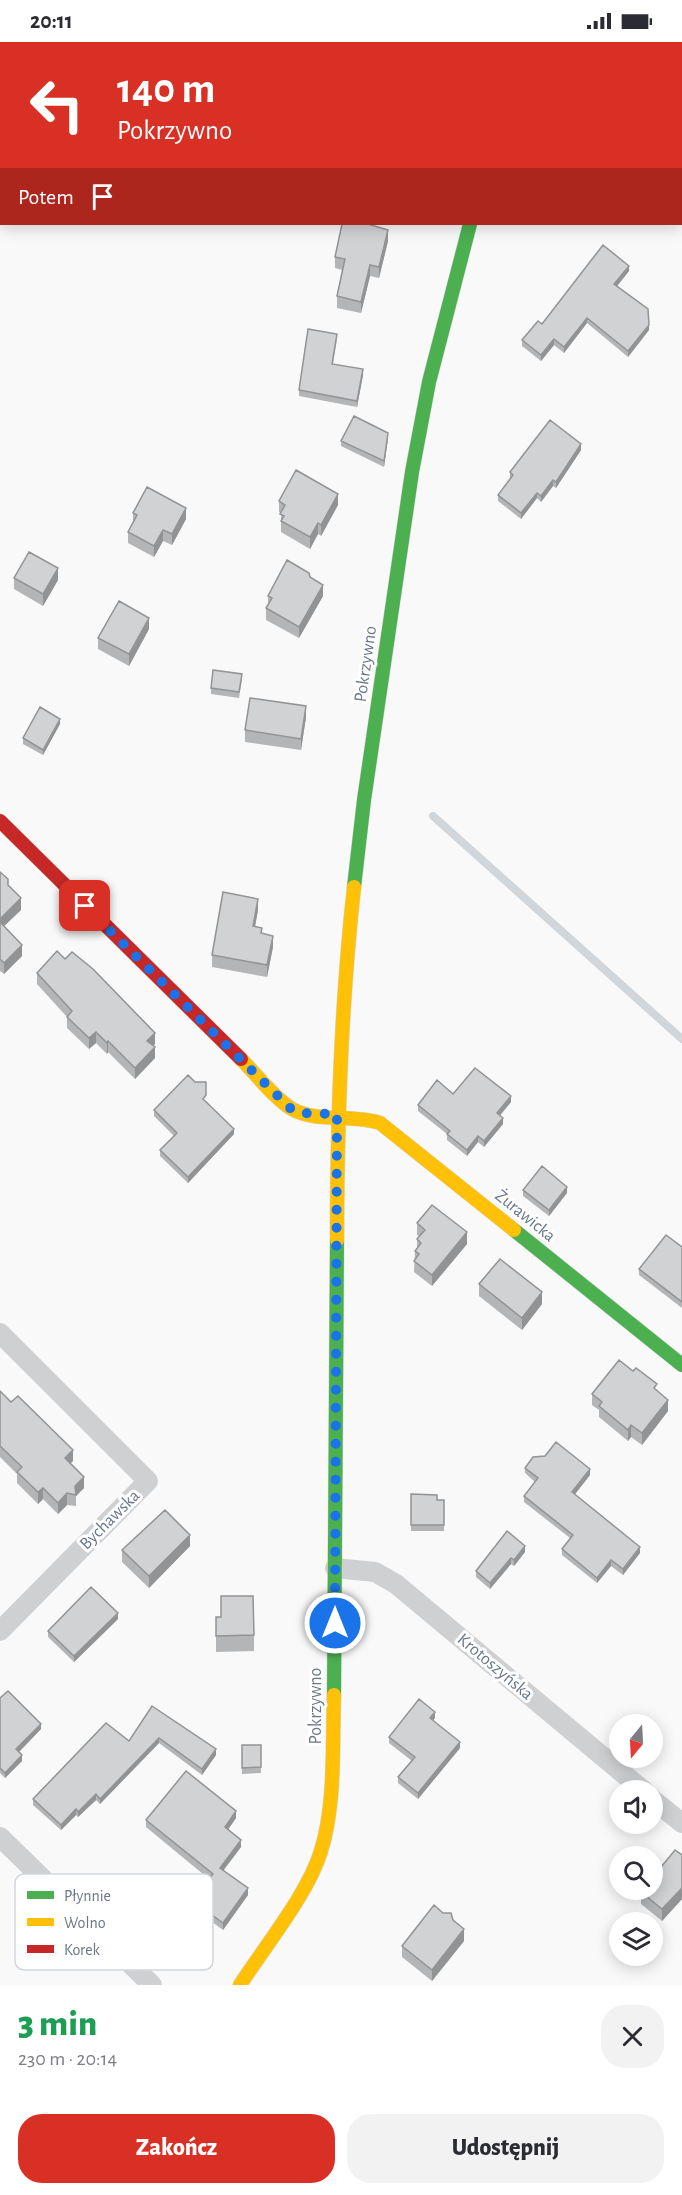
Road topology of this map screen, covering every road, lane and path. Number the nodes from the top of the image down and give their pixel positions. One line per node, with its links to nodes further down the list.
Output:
1 (470, 225): 3 (street, Pokrzywno)
2 (0, 821): 3 (street)
3 (337, 1114): 5 (street, Żurawicka); 6 (street, Pokrzywno)
4 (0, 1333): 7 (street, Bychawska)
5 (682, 1365)
6 (335, 1568): 8 (street, Krotoszyńska); 15 (street, Pokrzywno)
7 (0, 1630)
8 (631, 1780)
9 (663, 1807): 10 (street)
10 (682, 1823)
11 (0, 1837): 12 (street)
12 (38, 1874)
13 (137, 1970): 14 (street)
14 (152, 1985)
15 (240, 1985)

